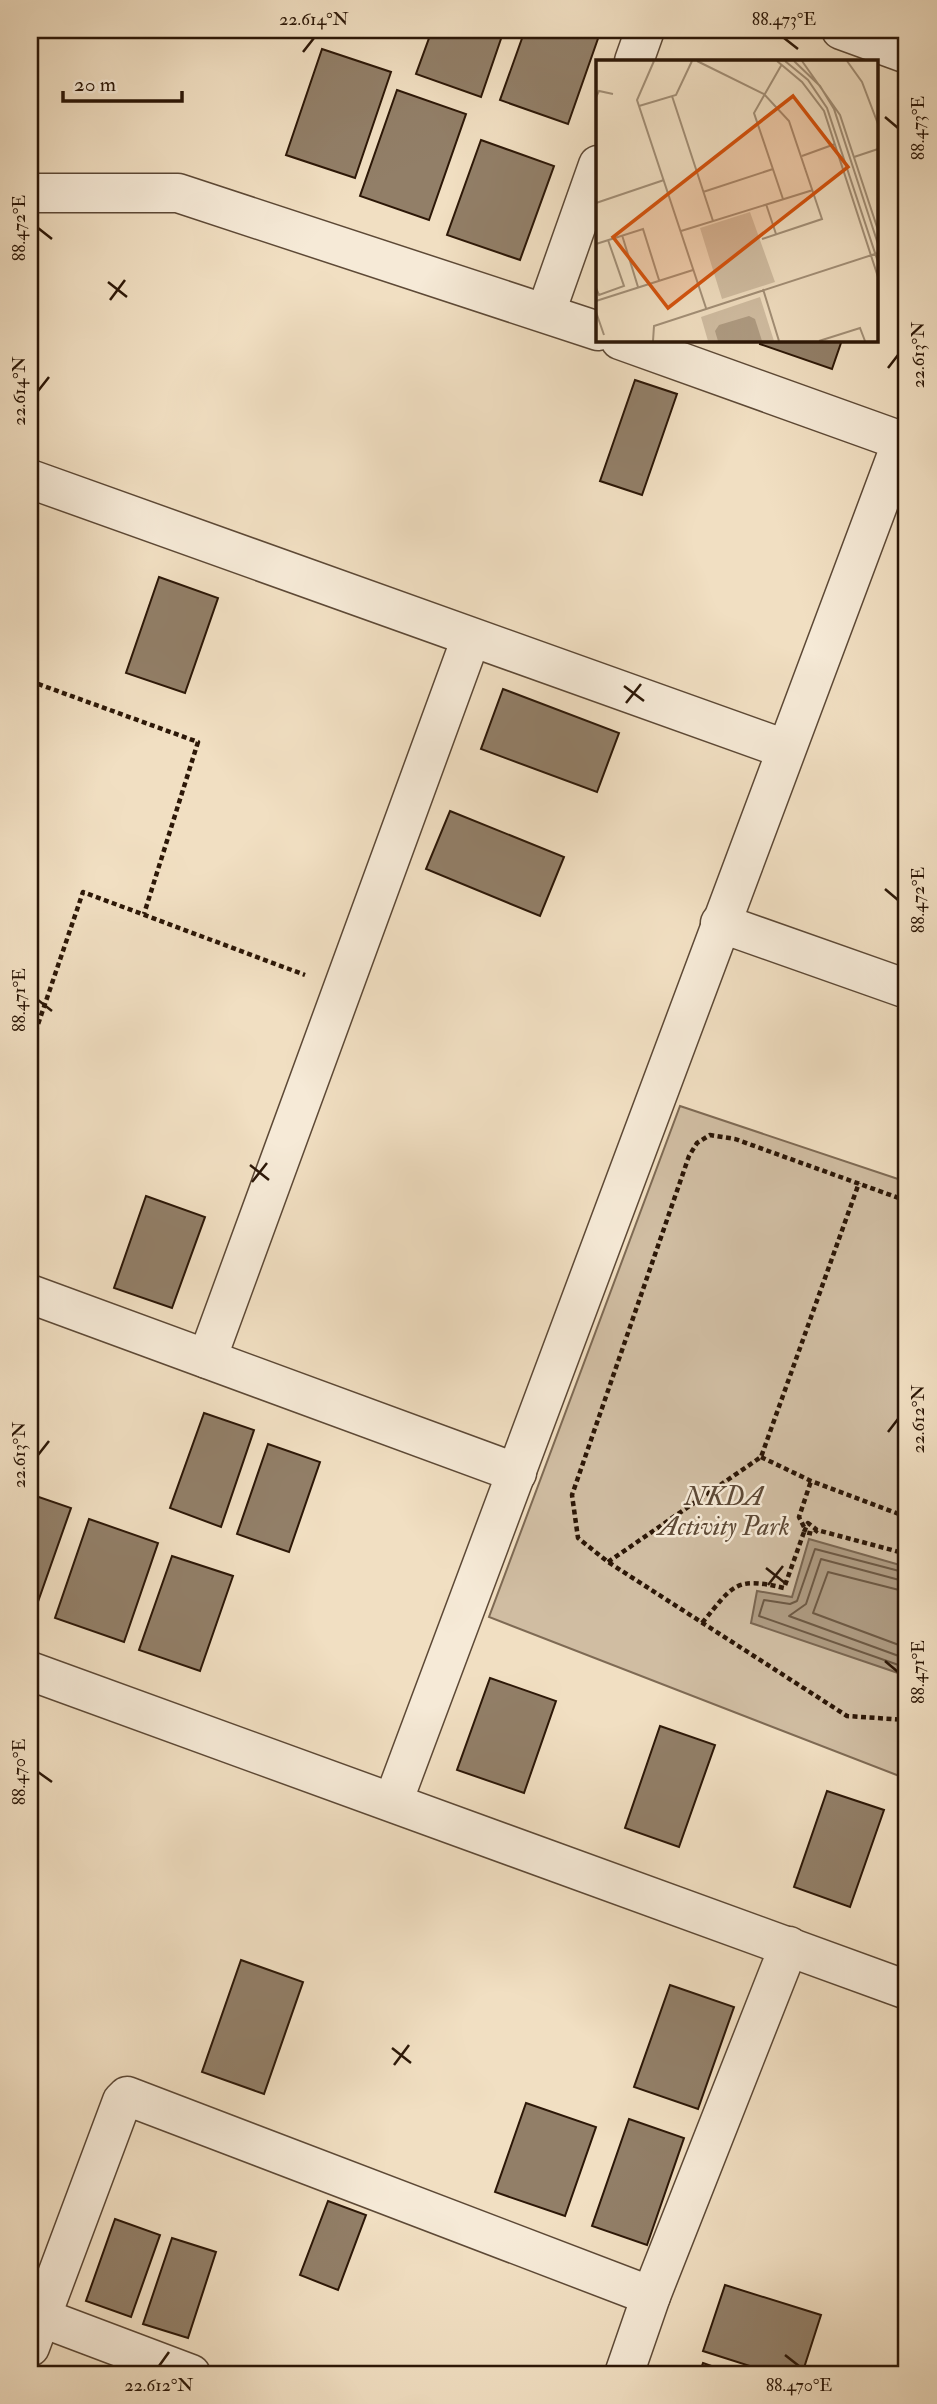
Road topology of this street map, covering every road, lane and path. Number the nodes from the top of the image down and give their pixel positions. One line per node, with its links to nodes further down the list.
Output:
1 (645, 30): 4 (street)
2 (841, 30): 3 (street)
3 (907, 54)
4 (634, 60)
5 (596, 168): 7 (street)
6 (30, 193): 7 (street)
7 (546, 312): 8 (street)
8 (596, 331)
9 (624, 341): 10 (street)
10 (905, 442): 14 (street)
11 (30, 479): 12 (street)
12 (471, 638): 14 (street); 17 (street)
13 (30, 681): 15 (path)
14 (785, 749): 16 (street)
15 (144, 914): 17 (path); 19 (path)
16 (720, 923): 18 (street); 25 (street)
17 (341, 989): 23 (street)
18 (907, 989)
19 (30, 1048)
20 (859, 1184): 21 (path); 24 (path); 31 (path)
21 (907, 1200)
22 (30, 1294): 23 (street)
23 (207, 1359): 25 (street)
24 (761, 1457): 26 (path); 31 (path)
25 (517, 1473): 35 (street)
26 (811, 1481): 27 (path); 28 (path)
27 (907, 1517)
28 (804, 1529): 29 (path); 29 (path); 32 (path)
29 (817, 1530): 30 (path)
30 (907, 1554)
31 (608, 1562): 32 (path)
32 (702, 1623): 34 (path)
33 (30, 1671): 35 (street)
34 (907, 1720)
35 (393, 1802): 36 (street)
36 (789, 1946): 37 (street); 38 (street)
37 (907, 1990)
38 (651, 2296): 39 (street); 41 (street)
39 (35, 2332): 40 (street)
40 (191, 2374)
41 (624, 2374)

